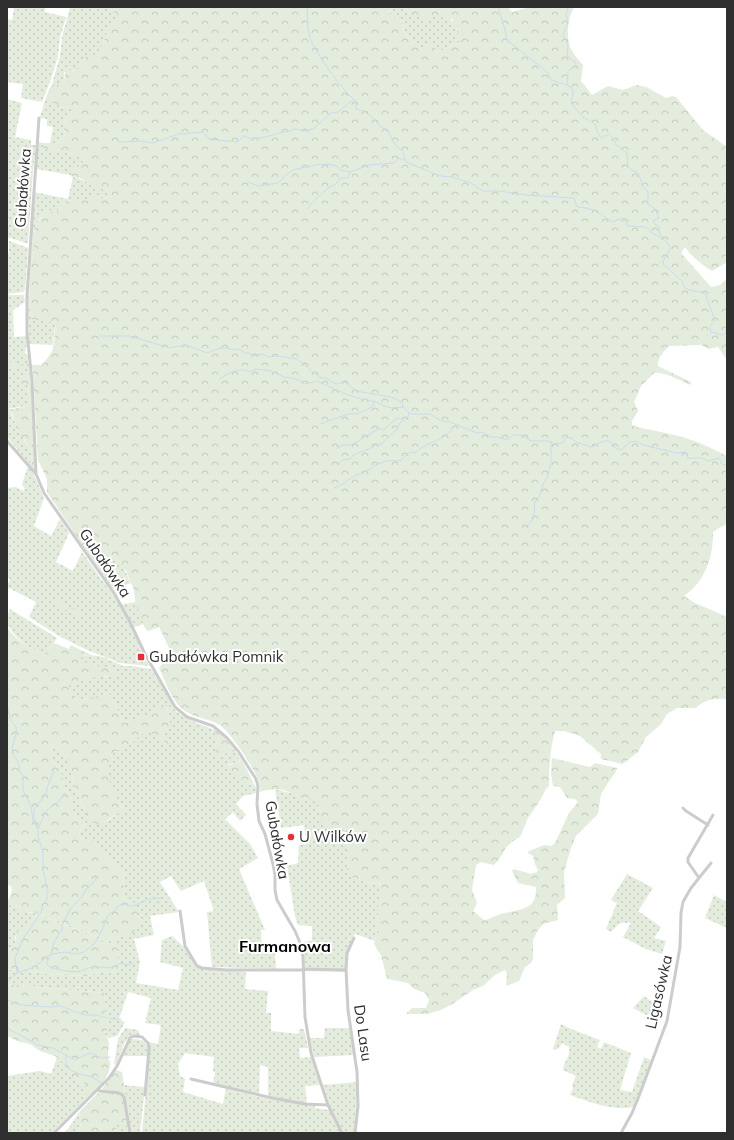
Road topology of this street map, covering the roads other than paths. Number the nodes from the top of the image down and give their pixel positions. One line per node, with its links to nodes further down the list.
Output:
1 (39, 118): 3 (street, Gubałówka)
2 (7, 441): 3 (street, Gubałówka)
3 (36, 474): 11 (street, Gubałówka)
4 (683, 808): 6 (street)
5 (713, 815): 6 (street)
6 (708, 825): 8 (street)
7 (711, 863): 8 (street, Ligasówka)
8 (699, 878): 21 (street, Ligasówka)
9 (180, 911): 11 (street)
10 (354, 938): 12 (street, Do Lasu)
11 (303, 970): 12 (street); 16 (street, Gubałówka)
12 (346, 970): 20 (street, Do Lasu)
13 (191, 1080): 16 (street)
14 (98, 1090): 15 (street); 17 (street); 18 (street)
15 (144, 1095)
16 (328, 1105): 19 (street, Gubałówka)
17 (54, 1133)
18 (130, 1133)
19 (342, 1133)
20 (355, 1133)
21 (621, 1133)

